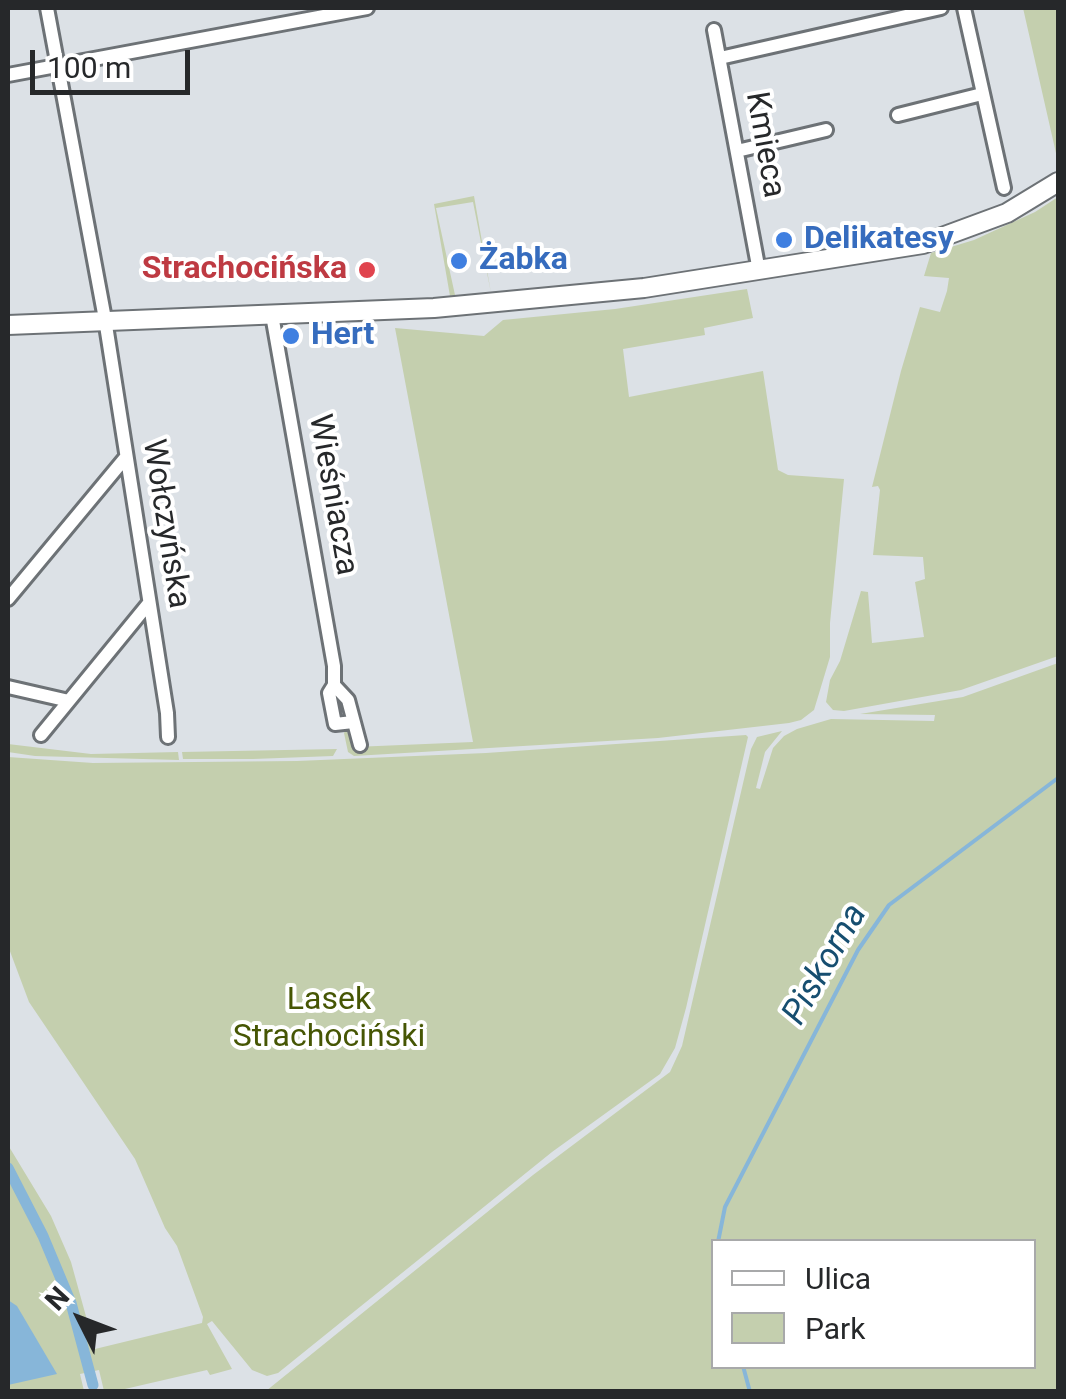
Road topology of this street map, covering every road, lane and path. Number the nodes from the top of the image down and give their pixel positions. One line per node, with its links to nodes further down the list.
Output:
1 (47, 8): 8 (street, Wołczyńska)
2 (367, 8): 5 (street)
3 (941, 8): 7 (street)
4 (964, 8): 10 (street)
5 (336, 11): 8 (street)
6 (714, 30): 7 (street, Kmieca)
7 (720, 58): 13 (street, Kmieca)
8 (58, 67): 9 (street); 18 (street, Wołczyńska)
9 (8, 75)
10 (982, 94): 11 (street); 15 (street)
11 (898, 114)
12 (826, 130): 13 (street)
13 (737, 151): 16 (street, Kmieca)
14 (1058, 182): 16 (main road)
15 (1004, 188)
16 (759, 271): 17 (main road)
17 (272, 314): 18 (main road); 27 (street, Wieśniacza)
18 (105, 319): 19 (main road); 20 (street, Wołczyńska)
19 (8, 324)
20 (126, 457): 21 (street); 22 (street, Wołczyńska)
21 (8, 599)
22 (149, 603): 24 (street); 26 (street, Wołczyńska)
23 (8, 687): 24 (street)
24 (68, 701): 25 (street)
25 (41, 735)
26 (168, 737)
27 (360, 745)

